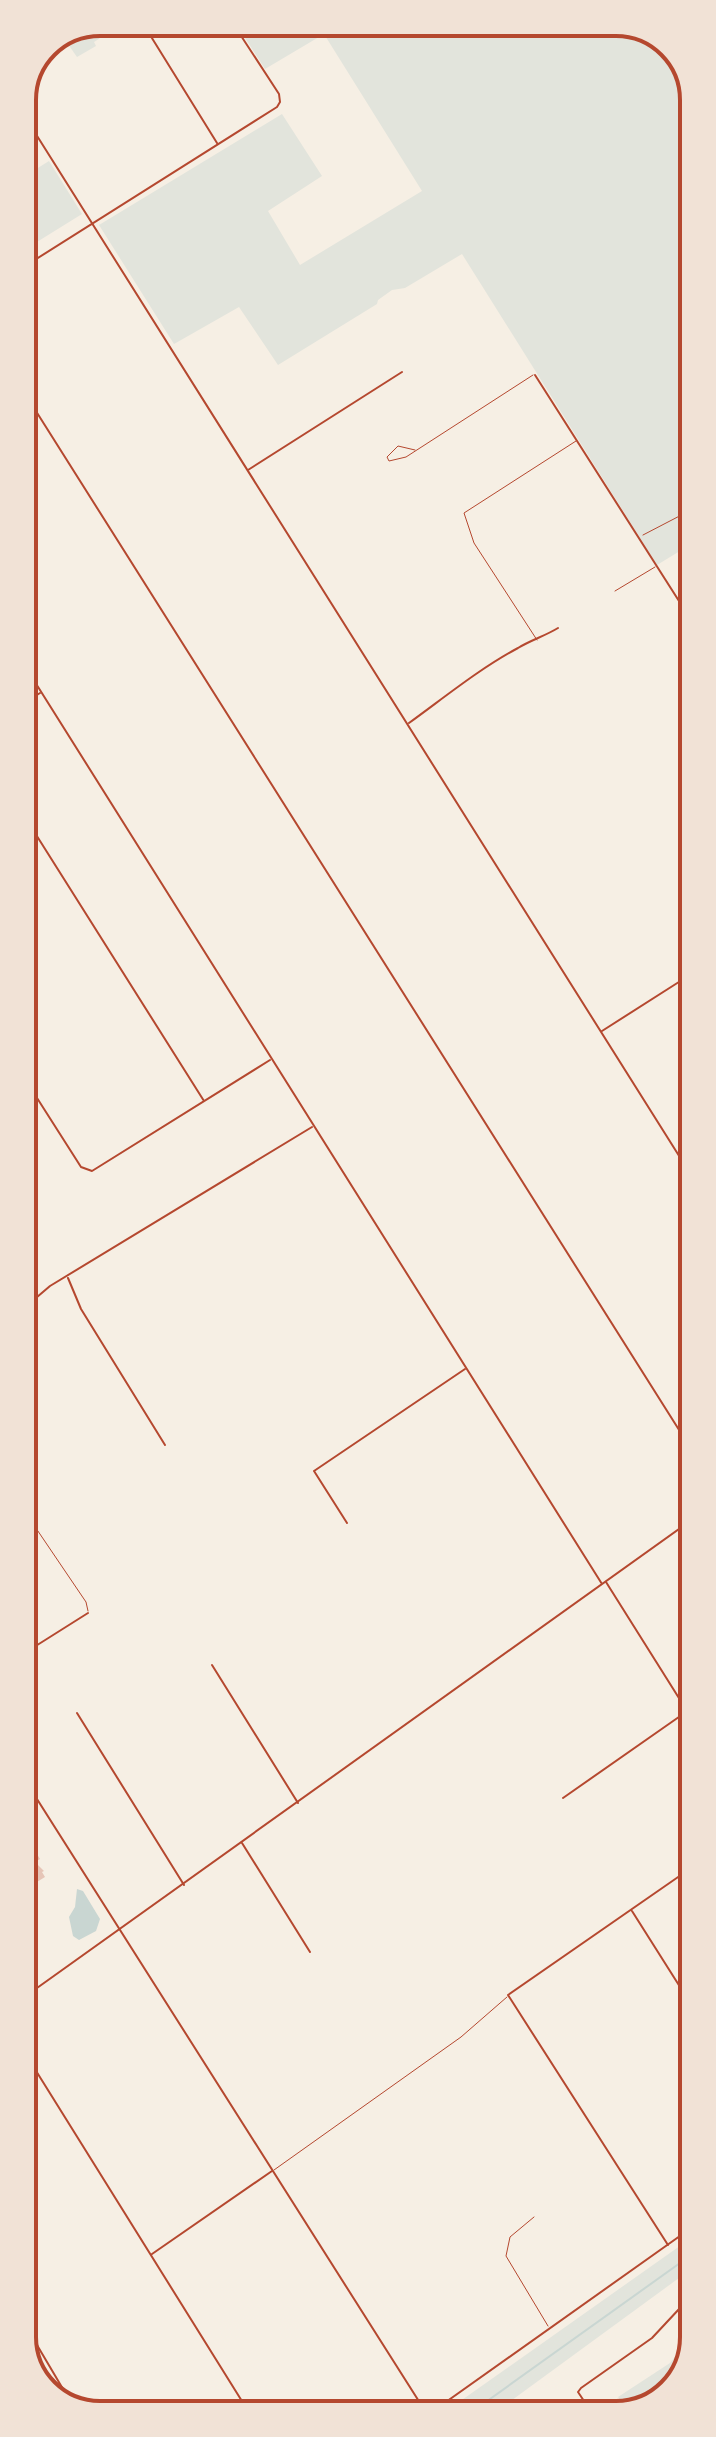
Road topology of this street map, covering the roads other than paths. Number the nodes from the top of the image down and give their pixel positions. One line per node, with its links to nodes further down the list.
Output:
1 (151, 36): 4 (street)
2 (241, 36): 4 (street)
3 (36, 134): 5 (street)
4 (218, 145): 5 (street)
5 (93, 224): 6 (street); 12 (street)
6 (36, 259)
7 (402, 372): 12 (street)
8 (535, 375): 10 (street); 11 (lane)
9 (36, 411): 33 (street)
10 (576, 441): 13 (street); 17 (lane)
11 (415, 450): 11 (lane)
12 (248, 470): 21 (street)
13 (655, 567): 14 (lane); 15 (street)
14 (615, 591)
15 (680, 602)
16 (558, 628): 17 (street)
17 (537, 640): 21 (street)
18 (36, 685): 19 (street)
19 (41, 693): 20 (street); 25 (street)
20 (36, 696)
21 (408, 724): 24 (street)
22 (36, 835): 27 (street)
23 (680, 981): 24 (street)
24 (601, 1031): 29 (street)
25 (271, 1060): 27 (street); 28 (street)
26 (36, 1096): 27 (street)
27 (204, 1101)
28 (313, 1126): 30 (street); 32 (street)
29 (680, 1157)
30 (68, 1277): 31 (street); 34 (street)
31 (36, 1298)
32 (466, 1368): 35 (street); 38 (street)
33 (680, 1431)
34 (165, 1445)
35 (347, 1523)
36 (680, 1528): 38 (street)
37 (37, 1529): 39 (lane)
38 (604, 1582): 42 (street); 47 (street)
39 (88, 1613): 40 (street)
40 (36, 1646)
41 (212, 1665): 47 (street)
42 (680, 1701)
43 (77, 1713): 50 (street)
44 (680, 1717): 46 (street)
45 (36, 1798): 52 (street)
46 (563, 1798)
47 (298, 1803): 48 (street)
48 (242, 1843): 50 (street); 53 (street)
49 (680, 1876): 51 (street)
50 (184, 1885): 52 (street)
51 (632, 1909): 54 (street); 56 (street)
52 (120, 1930): 55 (street); 58 (street)
53 (310, 1952)
54 (680, 1986)
55 (36, 1989)
56 (508, 1995): 58 (lane); 61 (street)
57 (36, 2071): 62 (street)
58 (273, 2171): 62 (street); 68 (street)
59 (534, 2217): 64 (lane)
60 (680, 2236): 61 (street)
61 (668, 2245): 64 (street)
62 (151, 2255): 67 (street)
63 (680, 2308): 70 (street)
64 (549, 2328): 69 (street)
65 (37, 2343): 66 (street)
66 (63, 2388)
67 (242, 2401)
68 (420, 2401)
69 (446, 2401)
70 (584, 2401)

